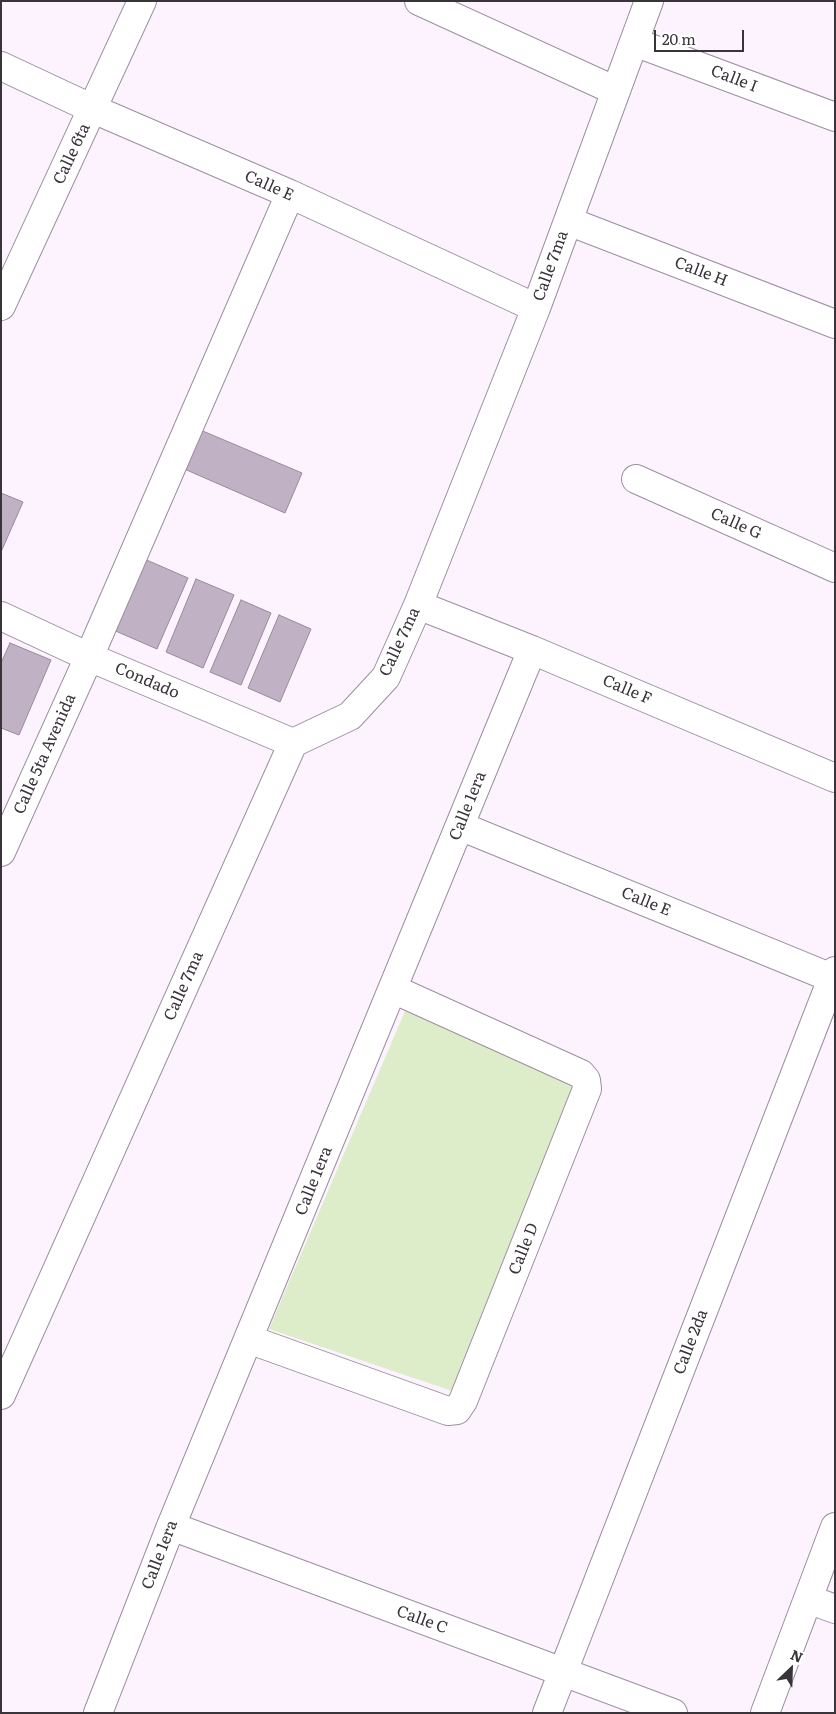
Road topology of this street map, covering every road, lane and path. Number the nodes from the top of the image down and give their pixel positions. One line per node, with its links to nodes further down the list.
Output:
1 (142, 1): 7 (street, Calle 6ta)
2 (419, 1): 6 (street)
3 (649, 1): 4 (street, Calle 7ma)
4 (634, 42): 6 (street, Calle 7ma); 8 (street, Calle I)
5 (1, 66): 7 (street, Calle E)
6 (616, 91): 10 (street, Calle 7ma)
7 (93, 109): 9 (street, Calle E); 11 (street, Calle 6ta)
8 (835, 117)
9 (290, 194): 12 (street, Calle E); 19 (street, Calle 5ta Avenida)
10 (568, 221): 12 (street, Calle 7ma); 13 (street, Calle H)
11 (1, 306)
12 (536, 308): 16 (street, Calle 7ma)
13 (835, 324)
14 (636, 479): 15 (street, Calle G)
15 (835, 568)
16 (418, 605): 18 (street, Calle F); 20 (street, Calle 7ma)
17 (1, 616): 19 (street, Condado)
18 (532, 650): 21 (street, Calle F); 22 (street, Calle 1era)
19 (90, 657): 20 (street, Condado); 23 (street, Calle 5ta Avenida)
20 (293, 743): 27 (street, Calle 7ma)
21 (835, 778)
22 (460, 826): 24 (street, Calle E); 25 (street, Calle 1era)
23 (1, 852)
24 (833, 974): 32 (street, Calle 2da)
25 (393, 989): 26 (street, Calle 1era); 26 (street, Calle D)
26 (248, 1339): 28 (street, Calle 1era)
27 (1, 1395)
28 (171, 1526): 32 (street, Calle C); 33 (street, Calle 1era)
29 (835, 1527): 30 (street)
30 (808, 1599): 31 (street); 36 (street)
31 (835, 1609)
32 (562, 1672): 34 (street, Calle 2da); 35 (street, Calle C)
33 (98, 1713)
34 (547, 1713)
35 (673, 1713)
36 (764, 1713)

